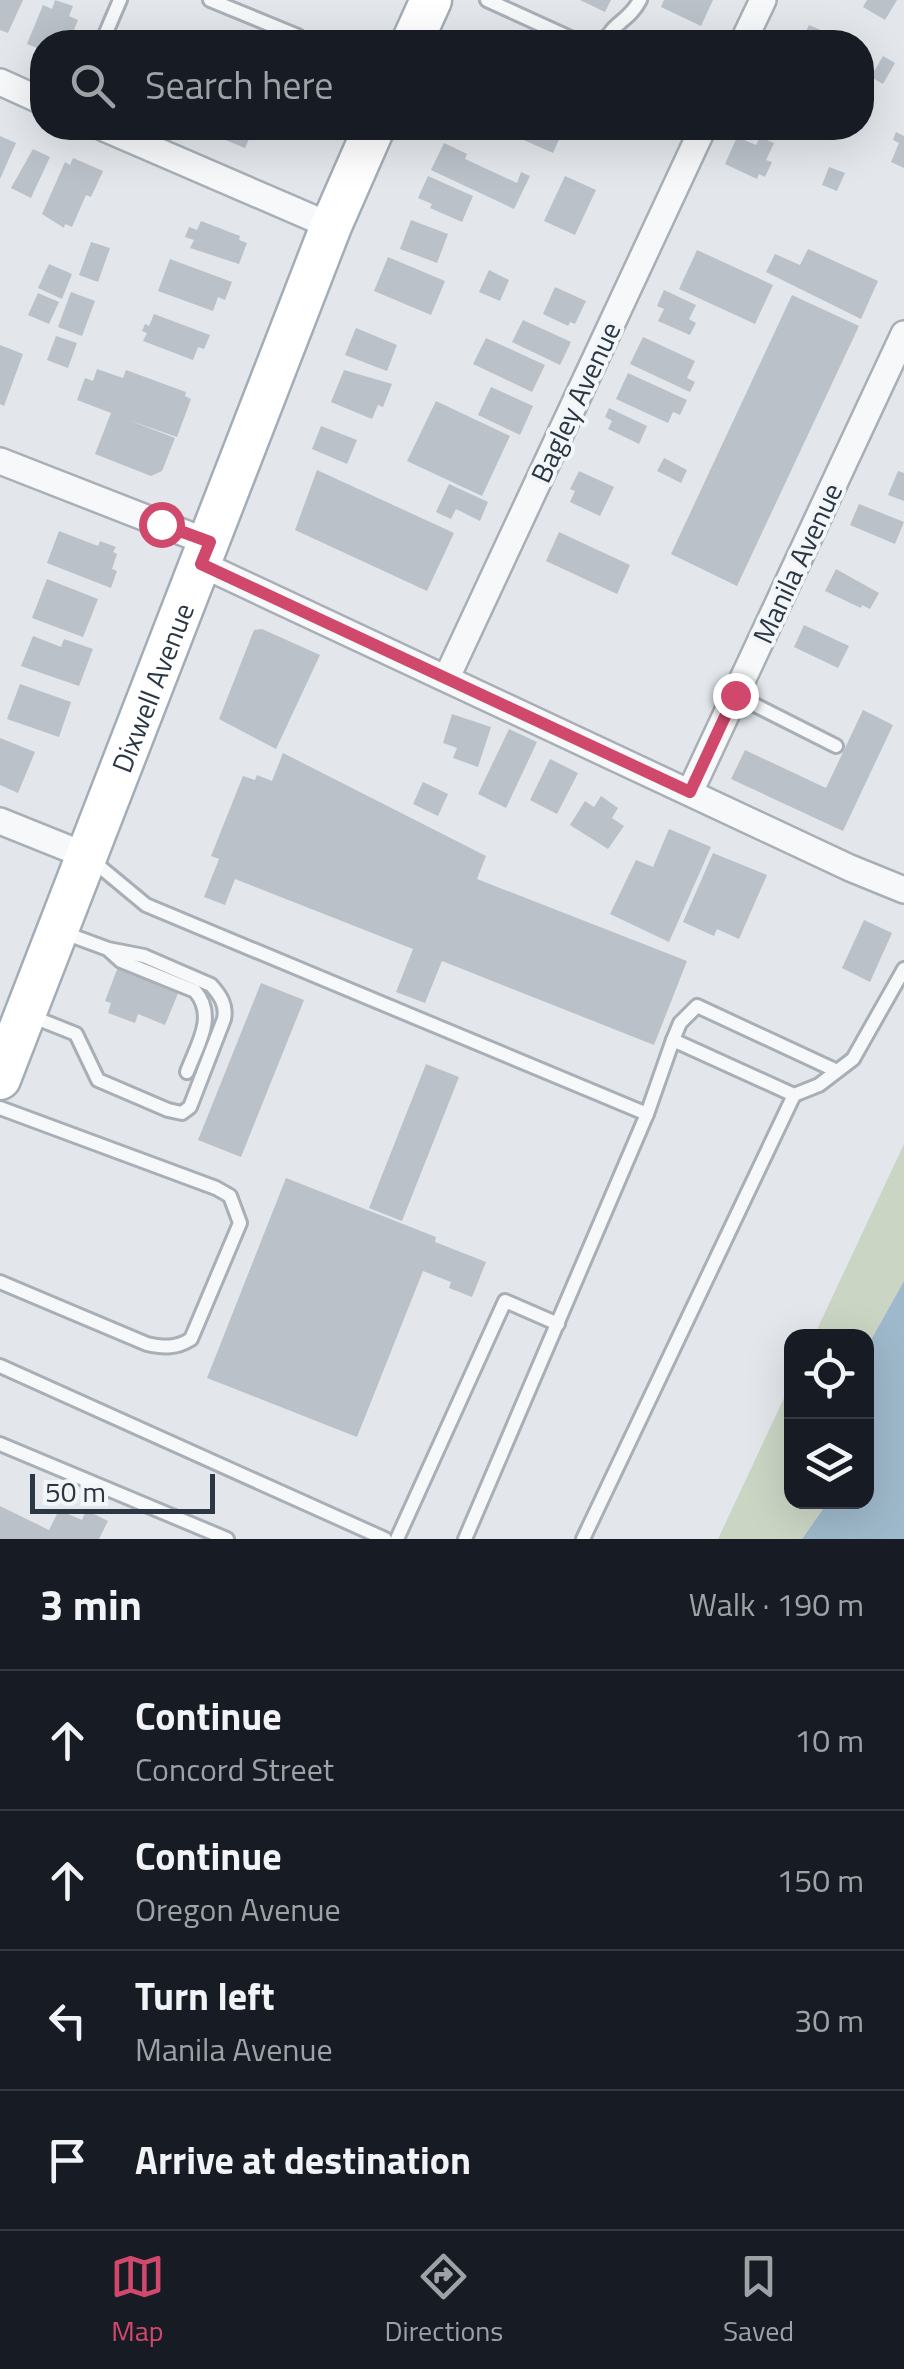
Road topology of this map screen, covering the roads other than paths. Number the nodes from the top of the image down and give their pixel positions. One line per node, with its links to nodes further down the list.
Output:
1 (120, 0): 7 (lane)
2 (210, 0): 8 (lane)
3 (431, 0): 9 (main road)
4 (488, 0): 10 (lane)
5 (640, 0): 11 (lane)
6 (762, 0): 12 (street)
7 (107, 30)
8 (283, 30)
9 (417, 30)
10 (553, 30)
11 (610, 30)
12 (748, 30)
13 (0, 82): 14 (street)
14 (30, 95)
15 (132, 140): 18 (street)
16 (369, 140): 18 (main road, Dixwell Avenue)
17 (697, 140): 22 (street, Bagley Avenue)
18 (332, 226): 21 (main road, Dixwell Avenue)
19 (904, 334): 23 (street, Manila Avenue)
20 (0, 460): 21 (street)
21 (205, 553): 22 (street); 27 (main road, Dixwell Avenue)
22 (447, 677): 25 (street)
23 (735, 695): 24 (lane); 25 (street, Manila Avenue)
24 (836, 746)
25 (690, 792): 28 (street)
26 (0, 821): 27 (street)
27 (88, 856): 29 (main road, Dixwell Avenue); 39 (lane)
28 (904, 890)
29 (58, 931): 30 (lane); 32 (main road, Dixwell Avenue)
30 (108, 949): 32 (lane); 35 (lane)
31 (904, 968): 34 (lane)
32 (26, 1014): 36 (main road, Dixwell Avenue)
33 (673, 1040): 34 (lane); 37 (lane); 39 (lane)
34 (838, 1071): 37 (lane)
35 (187, 1072)
36 (0, 1079)
37 (794, 1095): 48 (lane)
38 (0, 1108): 40 (lane)
39 (647, 1114): 41 (lane)
40 (0, 1282)
41 (558, 1324): 46 (lane); 47 (lane)
42 (0, 1366): 45 (lane)
43 (0, 1444): 44 (lane)
44 (226, 1539)
45 (385, 1539)
46 (397, 1539)
47 (465, 1539)
48 (583, 1539)

